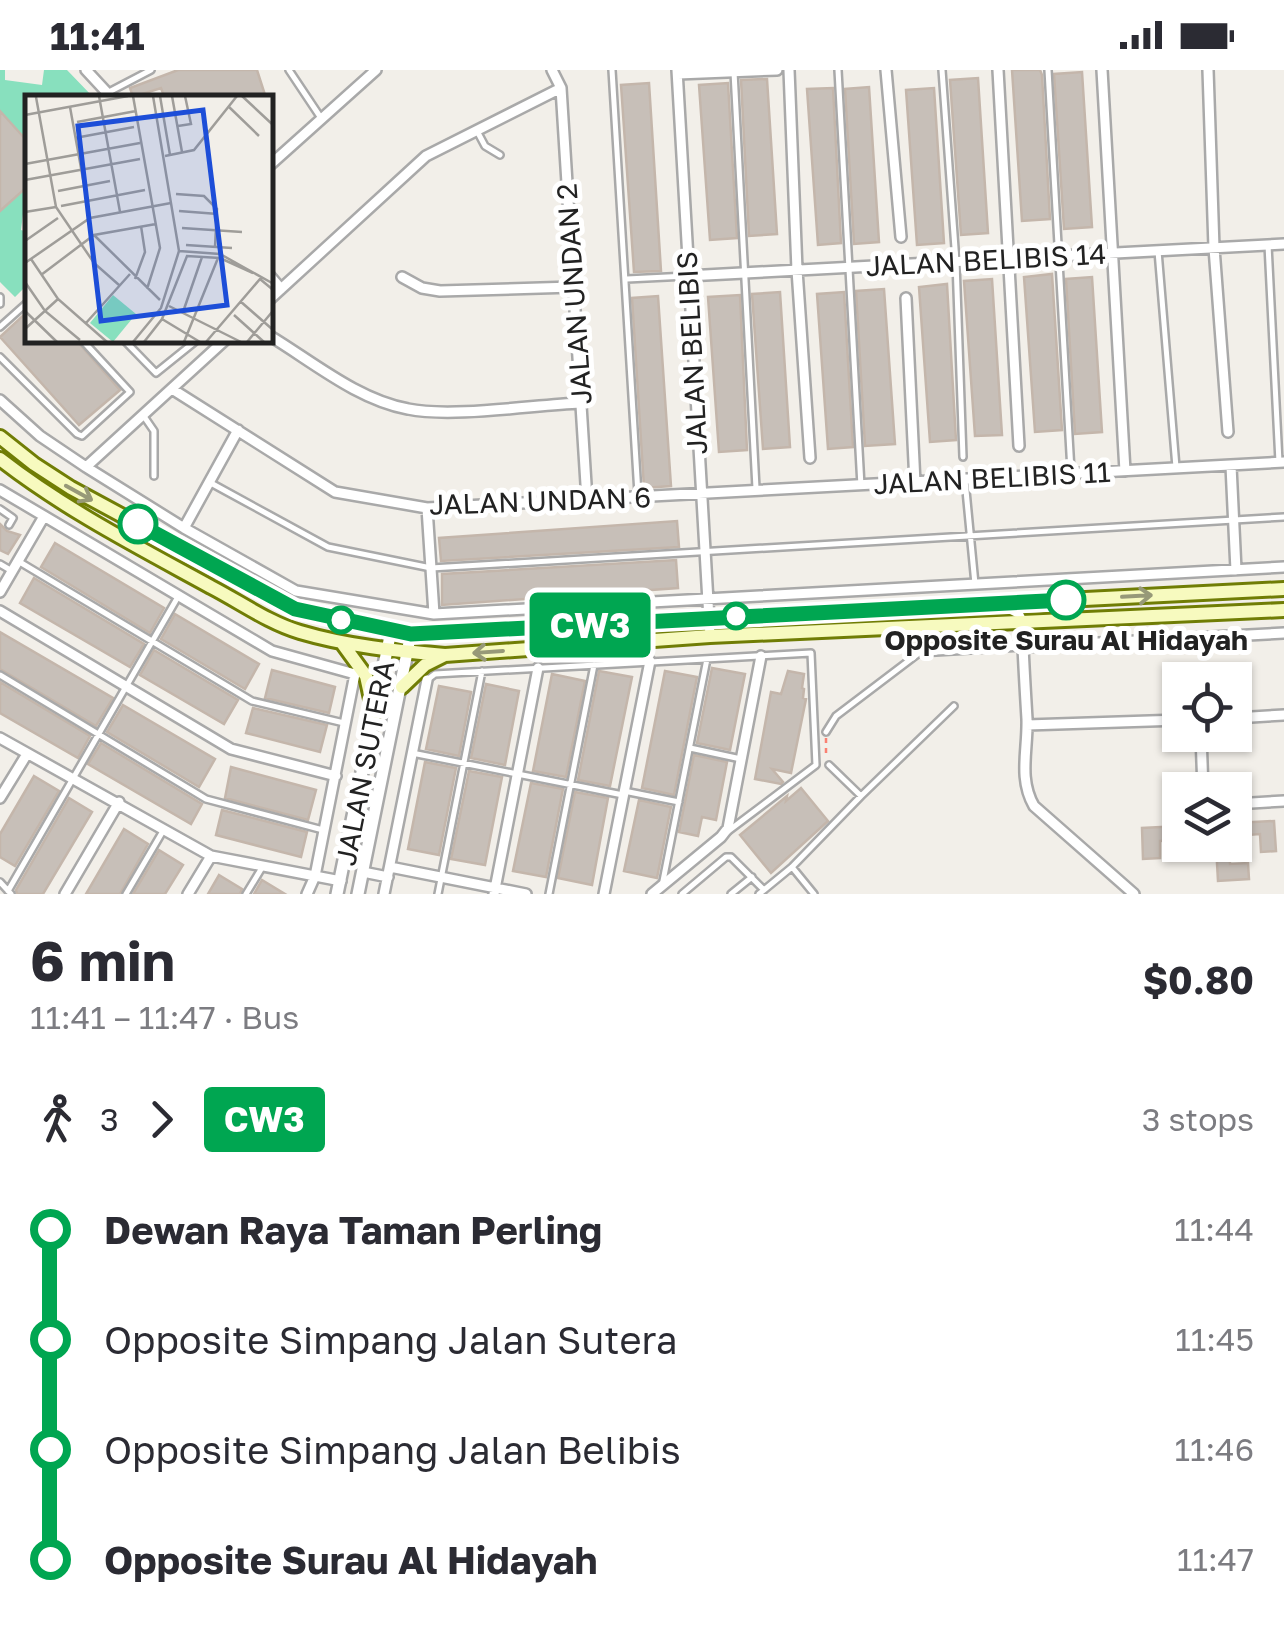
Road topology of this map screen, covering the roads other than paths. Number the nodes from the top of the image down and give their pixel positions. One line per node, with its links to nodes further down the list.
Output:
1 (86, 70): 19 (street)
2 (151, 70): 19 (lane)
3 (290, 70): 20 (lane)
4 (376, 70): 20 (street)
5 (552, 70): 18 (street)
6 (612, 70): 39 (lane)
7 (777, 70): 17 (street)
8 (789, 70): 34 (street)
9 (838, 70): 33 (lane)
10 (886, 70): 24 (street)
11 (942, 70): 32 (lane)
12 (998, 70): 31 (street)
13 (1048, 70): 30 (lane)
14 (1102, 70): 29 (street)
15 (1208, 70): 27 (street)
16 (677, 72): 17 (street); 36 (street, JALAN BELIBIS)
17 (734, 72): 35 (lane)
18 (561, 88): 21 (street); 40 (street, JALAN UNDAN 2)
19 (110, 95)
20 (322, 118): 23 (street)
21 (477, 130): 22 (lane); 41 (street)
22 (500, 156)
23 (272, 163)
24 (901, 236)
25 (1284, 244): 26 (street, JALAN BELIBIS 14)
26 (1268, 245): 27 (street, JALAN BELIBIS 14); 63 (lane)
27 (1214, 248): 28 (street, JALAN BELIBIS 14); 57 (street)
28 (1158, 251): 29 (street, JALAN BELIBIS 14); 66 (lane)
29 (1112, 254): 30 (street, JALAN BELIBIS 14); 67 (street)
30 (1058, 256): 31 (street, JALAN BELIBIS 14); 68 (lane)
31 (1007, 259): 32 (street, JALAN BELIBIS 14); 59 (street)
32 (956, 262): 33 (street, JALAN BELIBIS 14); 61 (lane)
33 (850, 268): 34 (street, JALAN BELIBIS 14); 73 (lane)
34 (797, 270): 35 (street, JALAN BELIBIS 14); 60 (street)
35 (744, 274): 36 (street, JALAN BELIBIS 14); 75 (lane)
36 (688, 276): 39 (lane); 76 (street, JALAN BELIBIS)
37 (402, 277): 40 (street)
38 (272, 278): 41 (street)
39 (627, 279): 77 (lane)
40 (573, 288): 54 (street, JALAN UNDAN 2)
41 (281, 289): 42 (street)
42 (272, 298)
43 (906, 298): 72 (street)
44 (25, 305): 45 (lane)
45 (0, 326)
46 (272, 337): 54 (street)
47 (84, 342): 51 (lane)
48 (126, 342): 49 (lane)
49 (194, 342)
50 (223, 342): 52 (street)
51 (0, 357)
52 (172, 388): 55 (street); 56 (street, JALAN UNDAN 6)
53 (0, 400): 64 (street)
54 (580, 402): 78 (street, JALAN UNDAN 2)
55 (143, 415): 64 (street); 69 (lane)
56 (238, 430): 71 (street); 80 (street, JALAN UNDAN 6)
57 (1228, 432)
58 (0, 436): 104 (main road, one-way to 104)
59 (1019, 446)
60 (810, 458)
61 (963, 458)
62 (0, 459): 109 (main road)
63 (1282, 462): 65 (street, JALAN BELIBIS 11)
64 (86, 466): 85 (street)
65 (1231, 466): 66 (street, JALAN BELIBIS 11); 83 (street)
66 (1176, 469): 67 (street, JALAN BELIBIS 11)
67 (1125, 471): 68 (street, JALAN BELIBIS 11)
68 (1071, 474): 70 (street, JALAN BELIBIS 11)
69 (154, 476)
70 (965, 480): 72 (street, JALAN BELIBIS 11); 86 (lane)
71 (209, 482): 85 (street); 91 (lane)
72 (915, 483): 73 (street, JALAN BELIBIS 11)
73 (861, 486): 75 (street, JALAN BELIBIS 11)
74 (0, 491): 82 (street)
75 (756, 491): 76 (street, JALAN BELIBIS 11)
76 (700, 494): 77 (street, JALAN UNDAN 6); 87 (street, JALAN BELIBIS)
77 (638, 497): 78 (street, JALAN UNDAN 6)
78 (586, 500): 80 (street, JALAN UNDAN 6)
79 (0, 508): 84 (lane)
80 (427, 508): 91 (street)
81 (1284, 516): 83 (lane)
82 (43, 518): 89 (street); 96 (street)
83 (1234, 519): 86 (lane); 92 (street)
84 (9, 526)
85 (184, 528): 101 (street)
86 (969, 534): 87 (lane); 93 (lane)
87 (704, 549): 91 (lane); 97 (street, JALAN BELIBIS)
88 (0, 564): 89 (lane)
89 (15, 566): 95 (street); 108 (lane)
90 (1284, 567): 92 (street)
91 (431, 568): 101 (street)
92 (1236, 570): 93 (street)
93 (975, 584): 97 (street)
94 (1284, 589): 98 (main road, one-way to 94)
95 (0, 592)
96 (179, 595): 108 (lane); 129 (street)
97 (706, 599): 101 (street); 102 (street, JALAN BELIBIS)
98 (998, 603): 102 (main road); 103 (street)
99 (1284, 610): 103 (main road)
100 (0, 611): 122 (street)
101 (434, 614)
102 (708, 617): 106 (main road); 107 (street, JALAN BELIBIS)
103 (1022, 622): 107 (main road); 110 (street)
104 (391, 631): 106 (main road); 111 (street, JALAN SUTERA)
105 (1284, 633): 110 (street)
106 (411, 634): 112 (street, JALAN SUTERA)
107 (710, 636): 113 (main road, one-way to 113)
108 (152, 640): 122 (lane); 129 (lane)
109 (342, 643): 111 (main road); 125 (main road)
110 (1022, 647): 130 (street); 131 (lane)
111 (388, 649): 112 (main road); 125 (street, JALAN SUTERA)
112 (407, 652): 113 (main road); 123 (street, JALAN SUTERA)
113 (445, 655): 123 (main road)
114 (761, 656): 115 (lane); 137 (street); 153 (lane)
115 (707, 659): 116 (lane); 134 (lane)
116 (650, 661): 117 (lane); 144 (street)
117 (594, 665): 118 (lane); 143 (lane)
118 (538, 668): 119 (lane); 140 (street)
119 (482, 671): 121 (lane); 138 (lane)
120 (0, 675): 132 (lane)
121 (427, 680): 135 (street)
122 (126, 686): 132 (lane); 141 (street)
123 (402, 687): 154 (street, JALAN SUTERA)
124 (954, 706): 145 (lane)
125 (374, 713): 165 (street, JALAN SUTERA)
126 (1284, 715): 127 (street)
127 (1252, 717)
128 (1162, 720): 130 (street)
129 (347, 724): 141 (street)
130 (1027, 724): 185 (street)
131 (826, 732)
132 (98, 733): 142 (lane); 152 (lane)
133 (0, 738): 136 (street)
134 (689, 748): 137 (lane); 149 (lane)
135 (412, 753): 138 (lane); 157 (street)
136 (27, 754): 142 (street); 146 (street)
137 (741, 758): 153 (street)
138 (464, 763): 140 (lane); 161 (lane)
139 (829, 765): 145 (lane)
140 (517, 774): 143 (lane); 166 (street)
141 (336, 776): 152 (street)
142 (73, 778): 148 (street); 168 (lane)
143 (570, 785): 144 (lane); 179 (lane)
144 (624, 793): 149 (lane); 180 (street)
145 (861, 796): 158 (lane)
146 (0, 798)
147 (1284, 801): 150 (street)
148 (119, 802): 151 (street); 170 (street)
149 (678, 802): 164 (lane)
150 (1252, 803)
151 (164, 828): 155 (street); 171 (lane)
152 (323, 830): 160 (street)
153 (723, 835): 164 (street)
154 (367, 852): 157 (street); 159 (street, JALAN SUTERA)
155 (211, 856): 156 (street); 172 (street)
156 (262, 866): 160 (street); 173 (lane)
157 (390, 867): 159 (street); 161 (street); 176 (street)
158 (792, 867): 167 (lane); 169 (lane)
159 (363, 872): 175 (street, JALAN SUTERA)
160 (314, 876): 165 (street); 174 (street)
161 (441, 877): 166 (street); 177 (lane)
162 (752, 877): 169 (lane); 182 (lane); 183 (lane)
163 (0, 882): 168 (lane)
164 (662, 885): 181 (street)
165 (339, 888)
166 (494, 891): 178 (street)
167 (812, 891): 184 (lane)
168 (10, 892)
169 (761, 892)
170 (65, 894)
171 (126, 894)
172 (188, 894)
173 (246, 894)
174 (307, 894)
175 (358, 894)
176 (384, 894)
177 (438, 894)
178 (526, 894)
179 (548, 894)
180 (604, 894)
181 (652, 894)
182 (682, 894)
183 (731, 894)
184 (802, 894)
185 (1132, 894)

